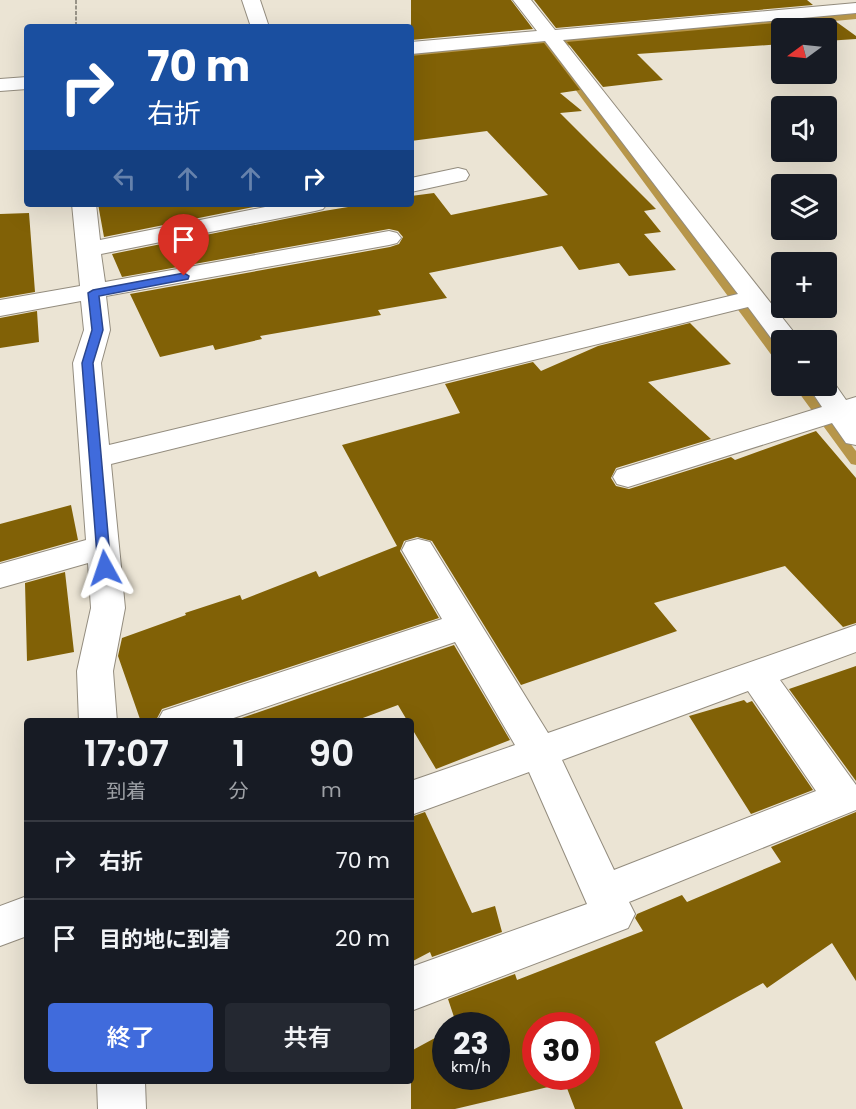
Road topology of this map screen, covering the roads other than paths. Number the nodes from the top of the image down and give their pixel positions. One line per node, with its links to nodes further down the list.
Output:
1 (251, 0): 4 (street)
2 (522, 0): 5 (street)
3 (856, 8): 5 (street)
4 (259, 24)
5 (552, 40): 6 (street); 16 (street)
6 (414, 48)
7 (24, 82): 8 (street)
8 (0, 85)
9 (458, 175): 10 (street)
10 (414, 184)
11 (84, 207): 14 (street)
12 (300, 207): 14 (street)
13 (389, 238): 15 (street)
14 (89, 249): 15 (street)
15 (93, 293): 17 (street); 21 (street)
16 (754, 298): 18 (street); 21 (street)
17 (0, 309)
18 (779, 330)
19 (831, 396): 20 (street)
20 (851, 418): 22 (street)
21 (95, 458): 23 (street)
22 (628, 477)
23 (103, 548): 25 (street); 29 (street)
24 (418, 550): 26 (street)
25 (0, 576)
26 (465, 625): 30 (street); 31 (street)
27 (856, 638): 28 (street)
28 (756, 674): 31 (street); 33 (street)
29 (98, 718)
30 (189, 718)
31 (539, 752): 32 (street); 33 (street)
32 (414, 797)
33 (604, 893): 36 (street)
34 (24, 917): 35 (street)
35 (0, 926)
36 (414, 988)
37 (121, 1084): 38 (street)
38 (122, 1109)

